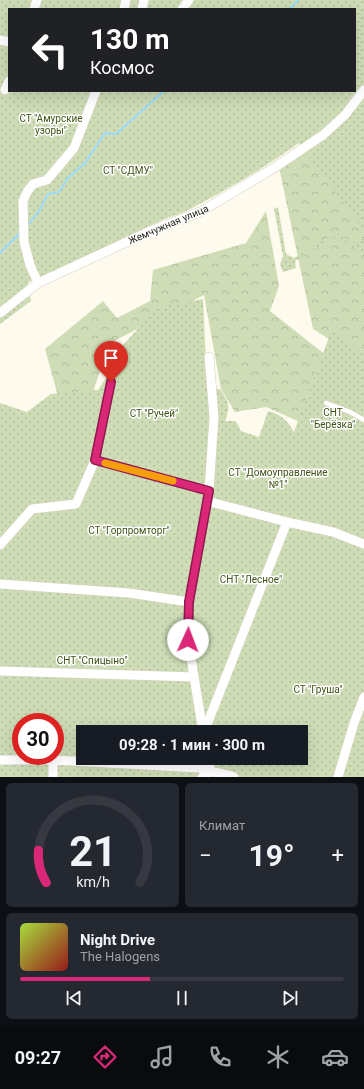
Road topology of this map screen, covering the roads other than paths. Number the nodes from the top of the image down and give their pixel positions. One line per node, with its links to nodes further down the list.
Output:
1 (189, 0): 2 (street)
2 (183, 8)
3 (8, 83): 4 (street)
4 (5, 90)
5 (364, 90): 7 (street, Жемчужная улица)
6 (96, 92): 7 (street)
7 (38, 283): 8 (street, Жемчужная улица)
8 (0, 313)
9 (210, 357): 14 (street)
10 (111, 382): 13 (street)
11 (326, 403): 12 (lane)
12 (364, 420)
13 (95, 460): 14 (street); 18 (street)
14 (209, 491): 15 (street)
15 (207, 501): 16 (street); 20 (street)
16 (287, 522): 17 (street); 25 (street)
17 (364, 544)
18 (0, 545)
19 (0, 584): 20 (street)
20 (189, 602): 22 (street)
21 (0, 670): 22 (street)
22 (194, 677): 24 (street)
23 (364, 697): 36 (street)
24 (203, 725)
25 (207, 725)
26 (0, 760): 27 (street)
27 (12, 760)
28 (64, 761): 31 (street)
29 (53, 765): 33 (street)
30 (210, 765): 31 (street)
31 (211, 772): 32 (street); 34 (street)
32 (221, 775): 35 (street)
33 (53, 777)
34 (202, 777)
35 (234, 777)
36 (338, 777)

